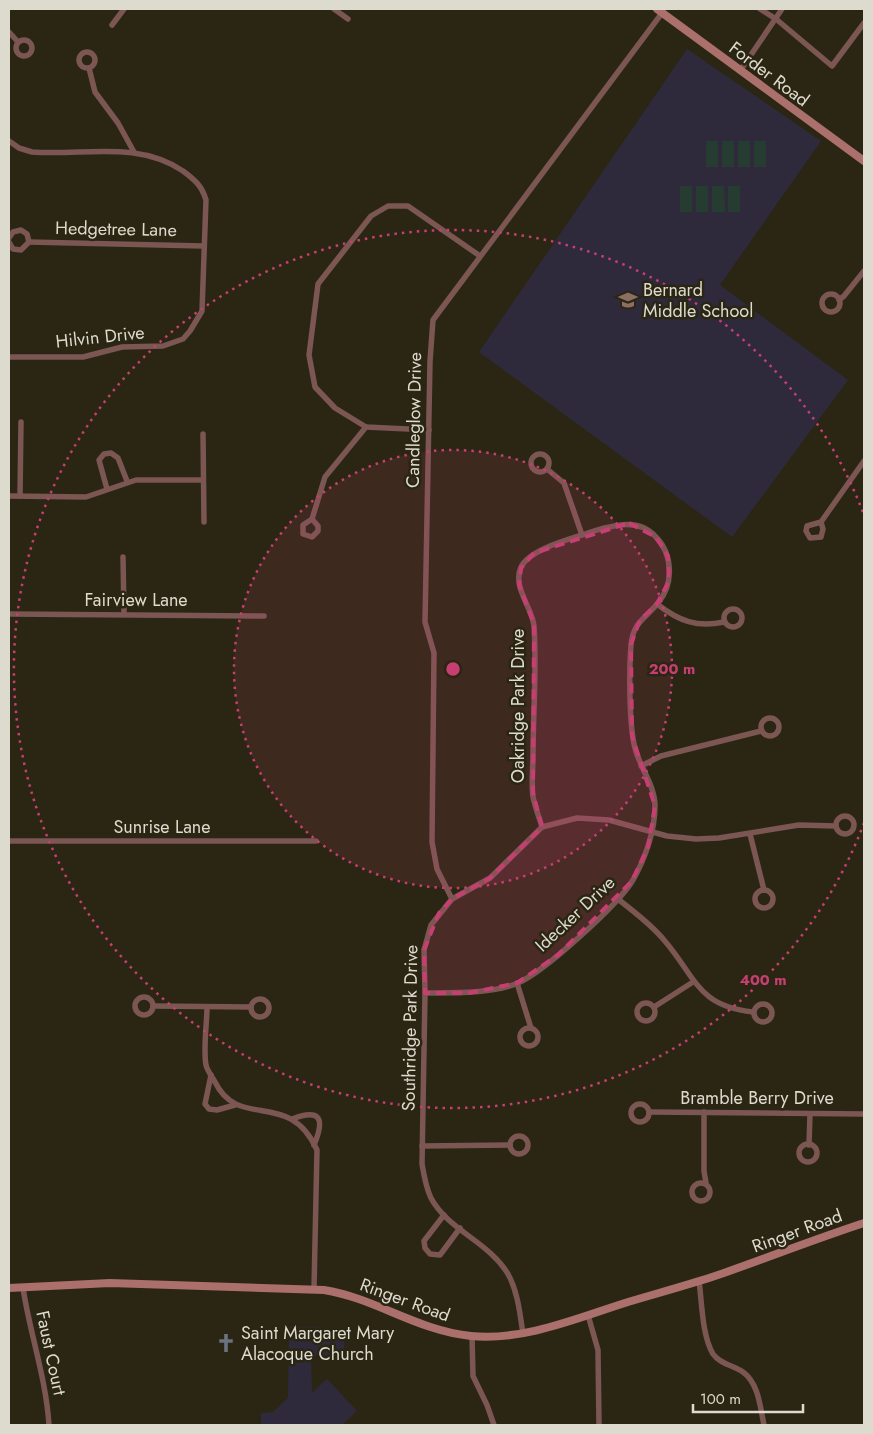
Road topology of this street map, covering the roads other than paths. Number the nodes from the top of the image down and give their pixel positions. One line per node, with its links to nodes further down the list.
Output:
1 (124, 9): 9 (street)
2 (334, 9): 6 (street)
3 (760, 9): 7 (street)
4 (782, 9): 7 (street)
5 (660, 11): 13 (street, Forder Road); 21 (street, Candleglow Drive)
6 (348, 19)
7 (776, 19): 8 (street); 13 (street)
8 (864, 23)
9 (112, 25)
10 (9, 32): 11 (street)
11 (18, 42)
12 (88, 68): 15 (street)
13 (740, 71): 16 (street, Forder Road)
14 (9, 141): 15 (street)
15 (134, 152): 20 (street)
16 (864, 161)
17 (9, 238): 19 (street, Hedgetree Lane)
18 (9, 242): 19 (street, Hedgetree Lane)
19 (29, 242): 20 (street, Hedgetree Lane)
20 (203, 246): 24 (street, Hilvin Drive)
21 (480, 256): 26 (street); 27 (street, Candleglow Drive)
22 (864, 271): 23 (street)
23 (839, 300)
24 (9, 357)
25 (20, 422): 35 (street)
26 (366, 427): 27 (street); 36 (street)
27 (429, 430): 55 (street, Candleglow Drive)
28 (203, 434): 31 (street)
29 (864, 461): 38 (street)
30 (547, 469): 39 (street)
31 (204, 480): 32 (street); 37 (street)
32 (126, 481): 33 (street); 33 (street)
33 (107, 489): 35 (street)
34 (9, 496): 35 (street)
35 (20, 496)
36 (312, 520)
37 (204, 522)
38 (820, 522)
39 (582, 535): 41 (street, Idecker Drive); 49 (street, Oakridge Park Drive)
40 (123, 557): 43 (street)
41 (657, 604): 45 (street); 47 (street, Idecker Drive)
42 (9, 614): 43 (street, Fairview Lane)
43 (124, 614): 44 (street, Fairview Lane)
44 (264, 616)
45 (724, 622)
46 (761, 731): 47 (street)
47 (641, 766): 50 (street, Idecker Drive)
48 (836, 826): 51 (street)
49 (542, 827): 50 (street); 55 (street, Southridge Park Drive)
50 (652, 830): 51 (street); 56 (street, Idecker Drive)
51 (750, 834): 54 (street)
52 (9, 841): 53 (street, Sunrise Lane)
53 (316, 841)
54 (764, 890)
55 (452, 899): 59 (street, Southridge Park Drive)
56 (618, 899): 57 (street); 58 (street, Idecker Drive)
57 (693, 982): 63 (street); 64 (street)
58 (517, 983): 59 (street, Idecker Drive); 65 (street)
59 (426, 993): 76 (street, Southridge Park Drive)
60 (153, 1006): 61 (street)
61 (207, 1007): 62 (street); 66 (street)
62 (251, 1007)
63 (654, 1007)
64 (753, 1012)
65 (531, 1028)
66 (211, 1075): 67 (street); 67 (street)
67 (235, 1105): 72 (street)
68 (649, 1112): 69 (street, Bramble Berry Drive)
69 (704, 1112): 70 (street, Bramble Berry Drive); 77 (street)
70 (810, 1114): 71 (street, Bramble Berry Drive); 74 (street)
71 (864, 1114)
72 (292, 1119): 75 (street); 75 (street)
73 (510, 1144): 76 (street)
74 (809, 1144)
75 (314, 1145): 84 (street)
76 (422, 1146): 78 (street, Southridge Park Drive)
77 (706, 1184)
78 (444, 1216): 80 (street, Southridge Park Drive); 80 (street)
79 (864, 1223): 81 (street, Ringer Road)
80 (460, 1228): 86 (street, Southridge Park Drive)
81 (698, 1281): 85 (street, Ringer Road); 91 (street)
82 (9, 1288): 83 (street, Ringer Road)
83 (23, 1288): 84 (street, Ringer Road); 88 (street, Faust Court)
84 (314, 1289): 87 (street, Ringer Road)
85 (588, 1315): 86 (street, Ringer Road); 90 (street)
86 (523, 1334): 87 (street, Ringer Road)
87 (472, 1336): 89 (street)
88 (49, 1425)
89 (494, 1425)
90 (599, 1425)
91 (764, 1425)

